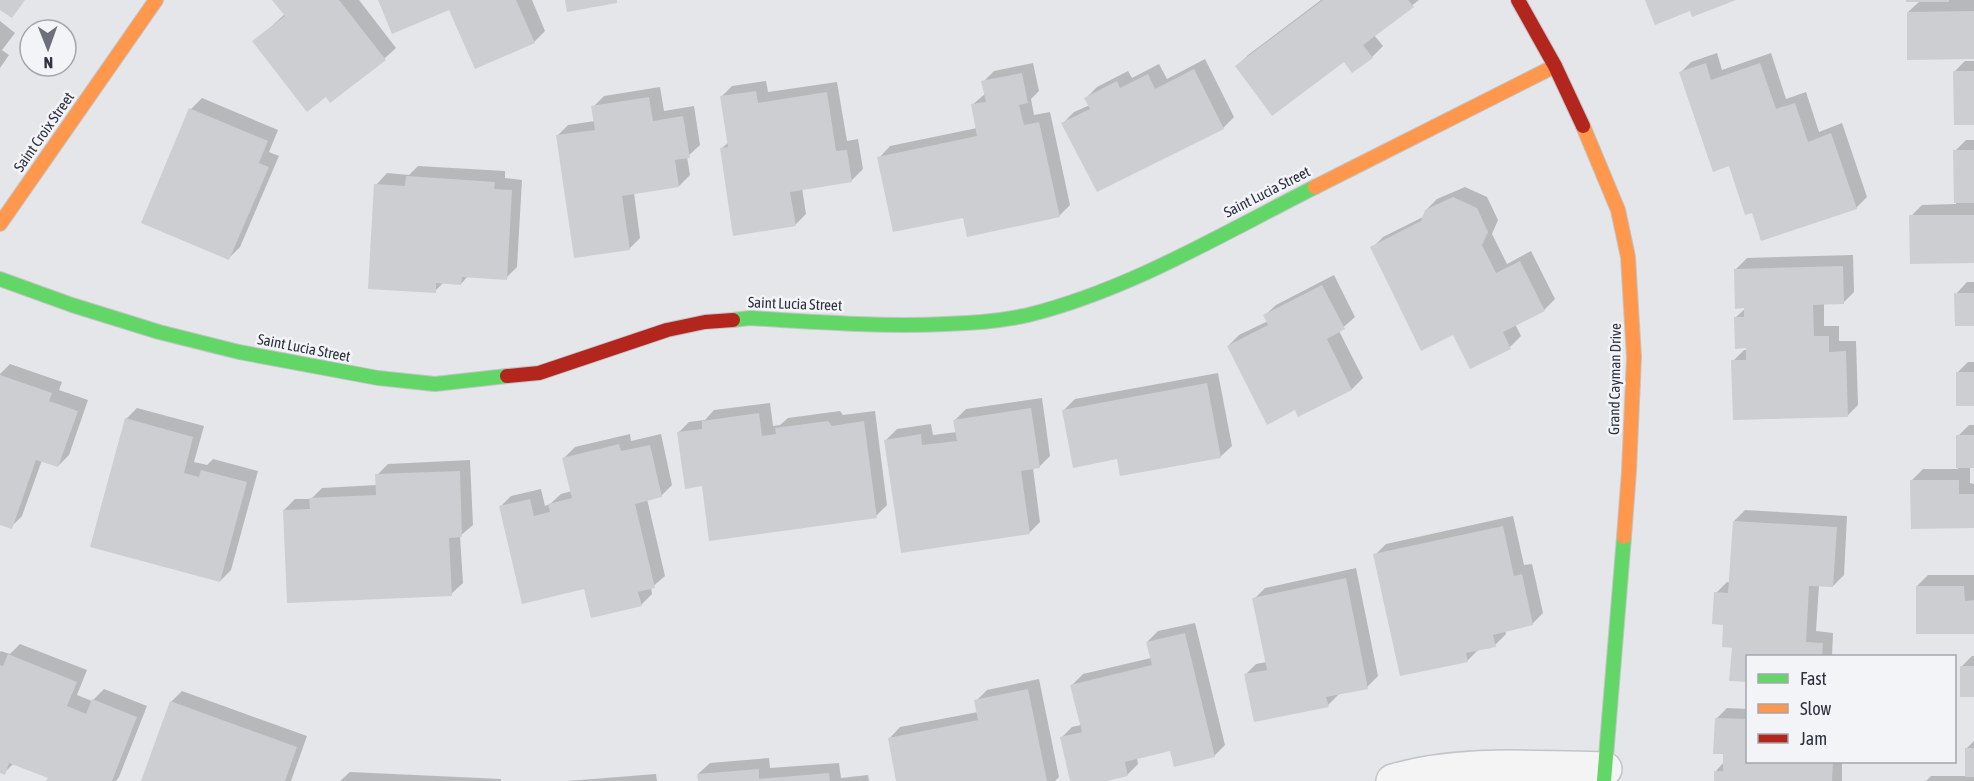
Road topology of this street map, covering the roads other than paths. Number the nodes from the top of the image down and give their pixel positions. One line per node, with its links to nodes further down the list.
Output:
1 (156, 0): 4 (street, Saint Croix Street)
2 (1518, 0): 3 (street, Grand Cayman Drive)
3 (1555, 66): 5 (street, Saint Lucia Street); 6 (street, Grand Cayman Drive)
4 (0, 224)
5 (0, 279)
6 (1605, 775): 7 (street)
7 (1394, 781)

